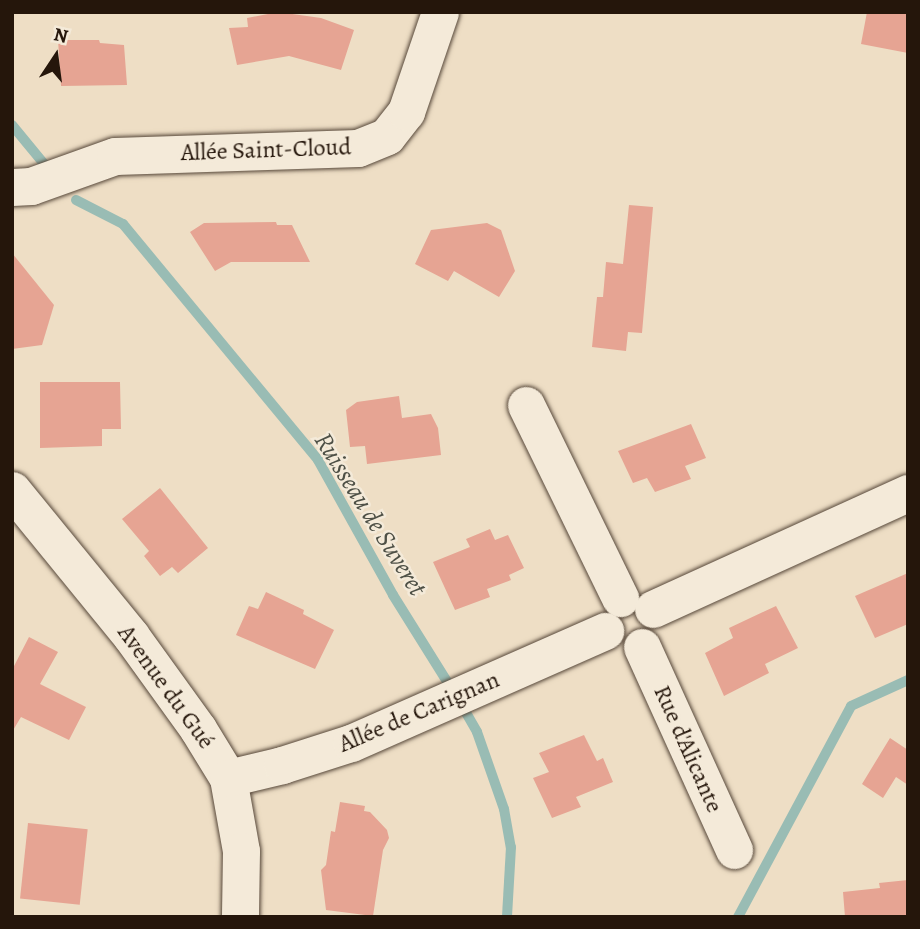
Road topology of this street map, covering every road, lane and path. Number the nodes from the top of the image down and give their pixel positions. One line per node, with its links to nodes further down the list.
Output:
1 (440, 12): 2 (street, Allée Saint-Cloud)
2 (12, 187)
3 (526, 405): 6 (street)
4 (12, 490): 9 (street, Avenue du Gué)
5 (908, 493): 6 (street)
6 (636, 604): 7 (street); 8 (street)
7 (605, 631): 8 (street); 9 (street, Allée de Carignan)
8 (642, 647): 10 (street, Rue d'Alicante)
9 (228, 778): 11 (street, Avenue du Gué)
10 (734, 850)
11 (240, 917)

